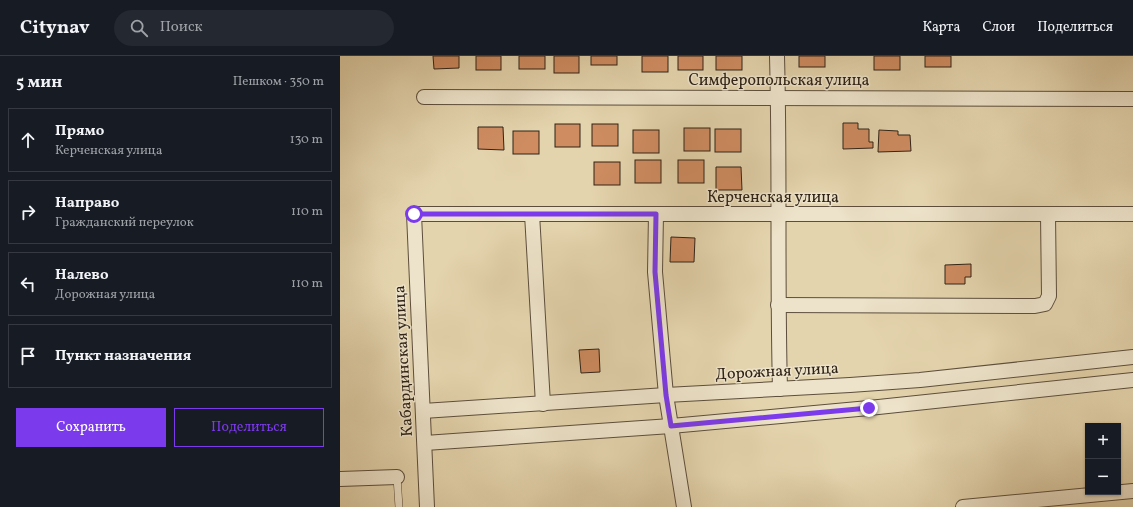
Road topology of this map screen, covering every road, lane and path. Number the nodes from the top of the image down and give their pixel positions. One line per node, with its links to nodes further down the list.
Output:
1 (777, 56): 3 (street)
2 (424, 97): 3 (street, Симферопольская улица)
3 (778, 98): 4 (street, Симферопольская улица); 9 (street)
4 (1133, 99)
5 (414, 214): 6 (street, Керченская улица); 17 (street, Кабардинская улица)
6 (532, 214): 7 (street, Керченская улица); 16 (street)
7 (656, 214): 9 (street, Керченская улица); 15 (street)
8 (1133, 214): 10 (street, Керченская улица)
9 (779, 215): 10 (street, Керченская улица); 11 (street)
10 (1048, 215): 11 (street)
11 (778, 305): 14 (street)
12 (1133, 357): 14 (street, Дорожная улица)
13 (1133, 380): 18 (street)
14 (780, 389): 15 (street, Дорожная улица)
15 (666, 395): 16 (street, Дорожная улица); 18 (street)
16 (543, 404): 17 (street, Дорожная улица)
17 (423, 411): 19 (street, Кабардинская улица)
18 (671, 426): 19 (street); 25 (street)
19 (424, 443): 24 (street, Кабардинская улица)
20 (397, 477): 21 (street); 23 (lane)
21 (340, 479)
22 (1133, 491): 26 (street)
23 (399, 507)
24 (427, 507)
25 (684, 507)
26 (963, 507)

